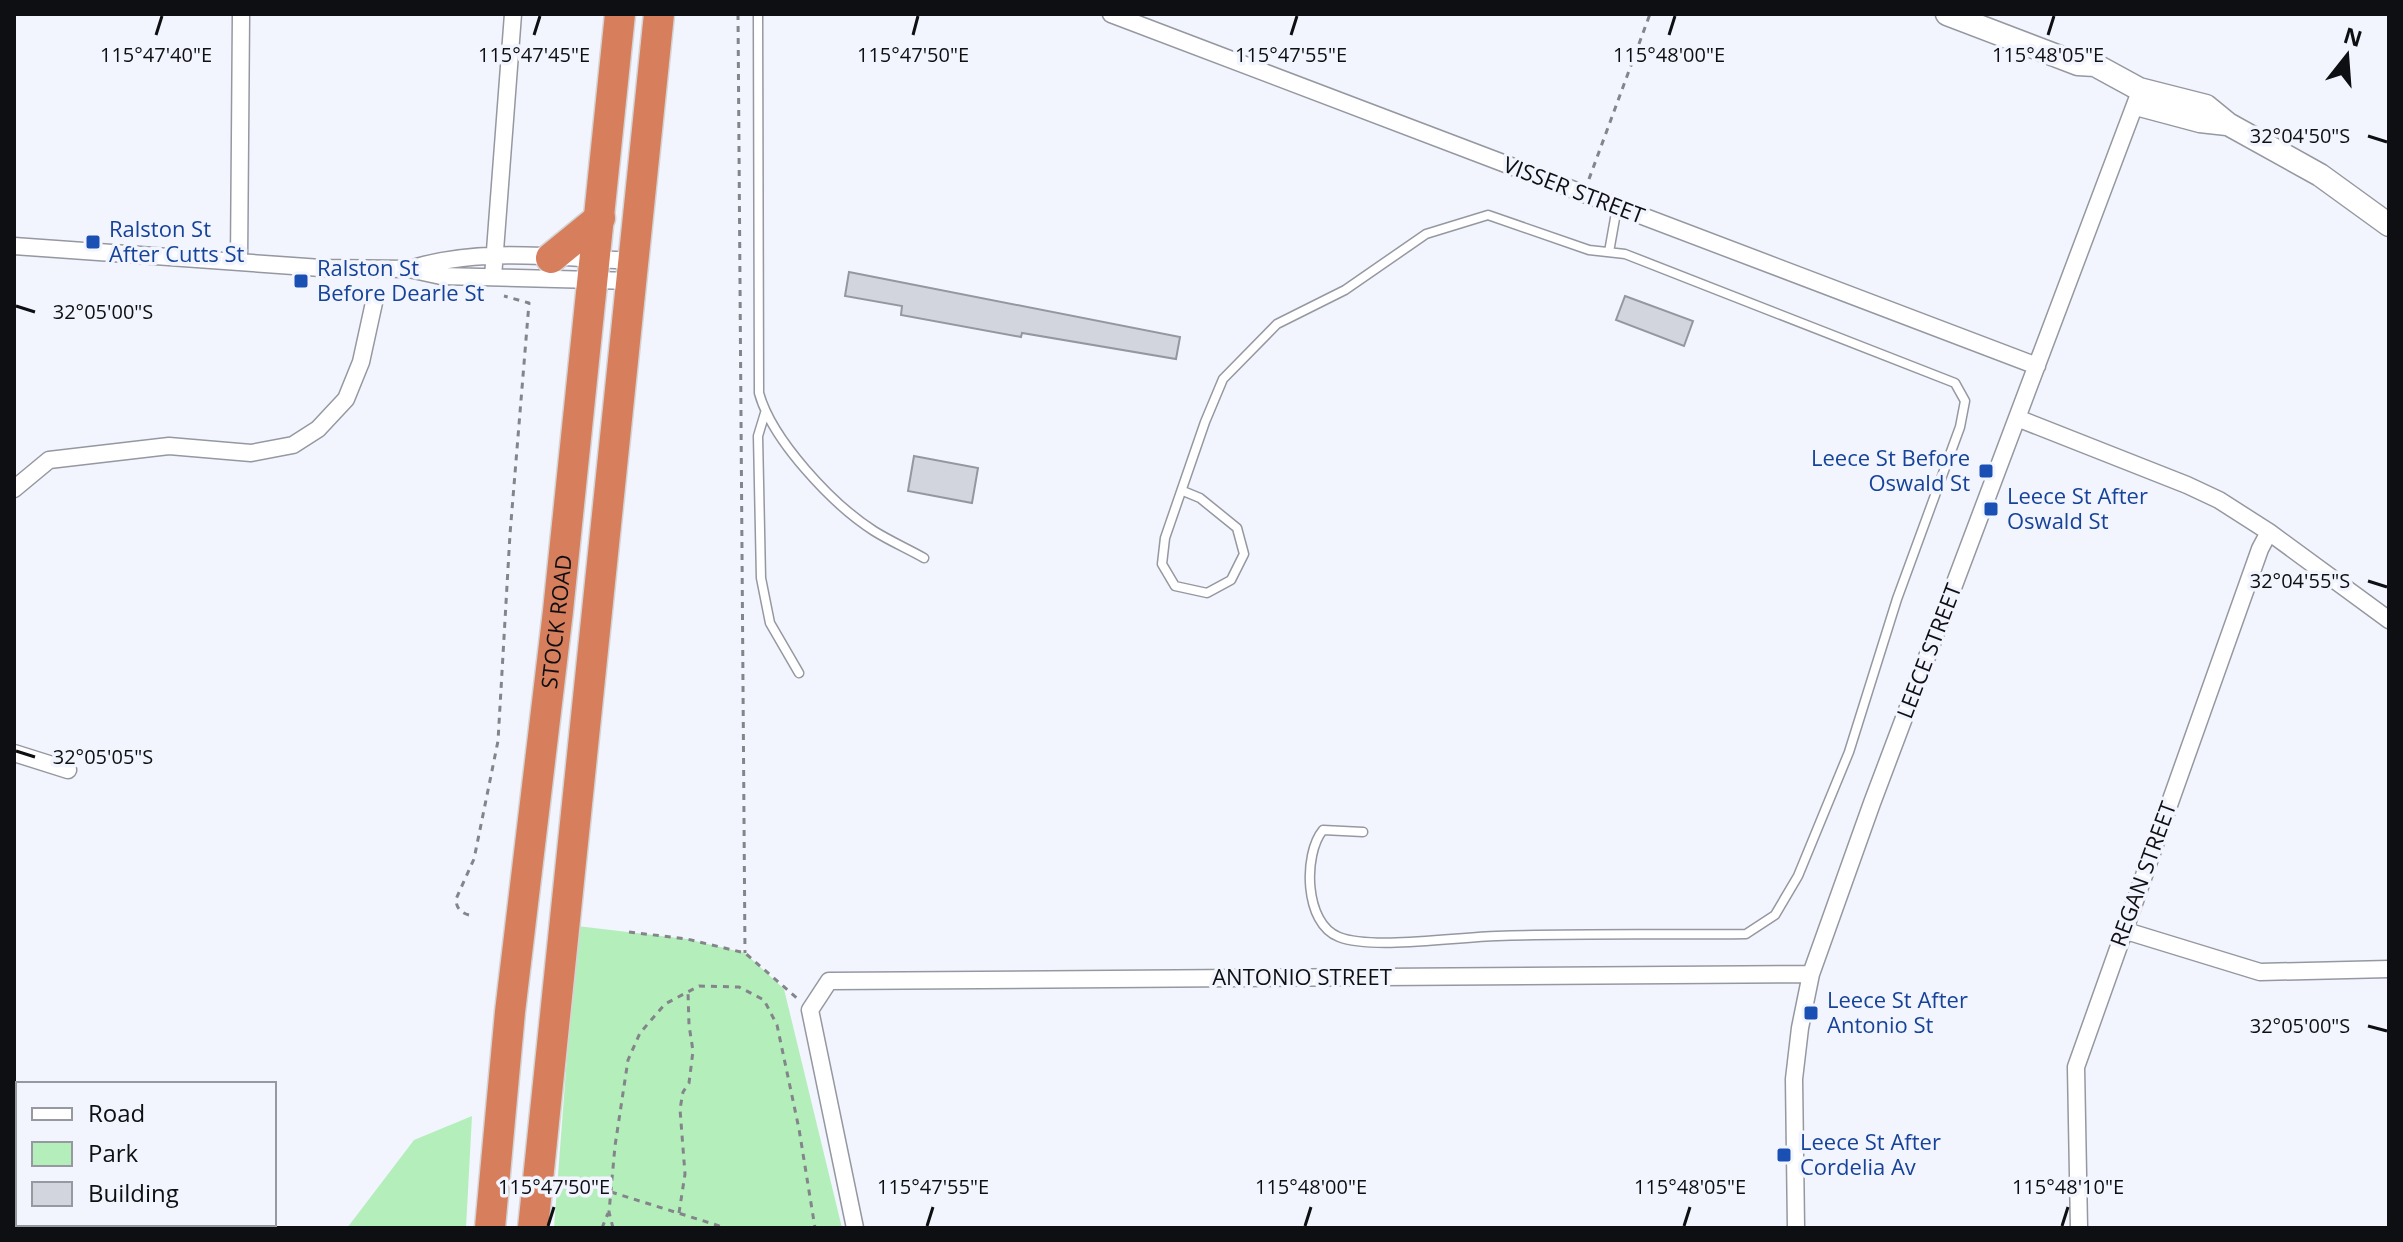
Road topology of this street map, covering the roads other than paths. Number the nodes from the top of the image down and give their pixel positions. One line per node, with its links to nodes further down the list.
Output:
1 (241, 14): 16 (street)
2 (513, 14): 14 (street)
3 (620, 14): 10 (highway, STOCK ROAD)
4 (659, 14): 19 (highway, STOCK ROAD)
5 (758, 14): 23 (lane)
6 (1111, 14): 9 (street, VISSER STREET)
7 (1947, 14): 8 (street)
8 (2138, 97): 11 (street); 22 (street, LEECE STREET)
9 (1617, 206): 13 (lane); 22 (street, VISSER STREET)
10 (600, 218): 15 (highway); 18 (highway, STOCK ROAD)
11 (2389, 225)
12 (14, 246): 16 (street)
13 (1609, 252): 26 (lane); 33 (lane)
14 (495, 257): 15 (street); 17 (street); 20 (street)
15 (551, 258): 18 (street)
16 (239, 262): 17 (street)
17 (409, 269): 20 (street)
18 (594, 270): 19 (street); 20 (street); 37 (highway, STOCK ROAD)
19 (633, 271): 38 (highway, STOCK ROAD)
20 (493, 277)
21 (375, 298): 25 (street)
22 (2037, 366): 24 (street, LEECE STREET)
23 (765, 413): 28 (lane); 30 (lane)
24 (2017, 418): 27 (street); 36 (street, LEECE STREET)
25 (14, 489)
26 (1183, 491): 26 (lane)
27 (2269, 532): 29 (street); 34 (street, REGAN STREET)
28 (924, 558)
29 (2389, 620)
30 (799, 673)
31 (14, 753): 32 (street)
32 (68, 770)
33 (1363, 832)
34 (2123, 930): 35 (street); 41 (street, REGAN STREET)
35 (2389, 969)
36 (1811, 974): 39 (street, ANTONIO STREET); 40 (street, LEECE STREET)
37 (490, 1228)
38 (533, 1228)
39 (855, 1228)
40 (1796, 1228)
41 (2079, 1228)

